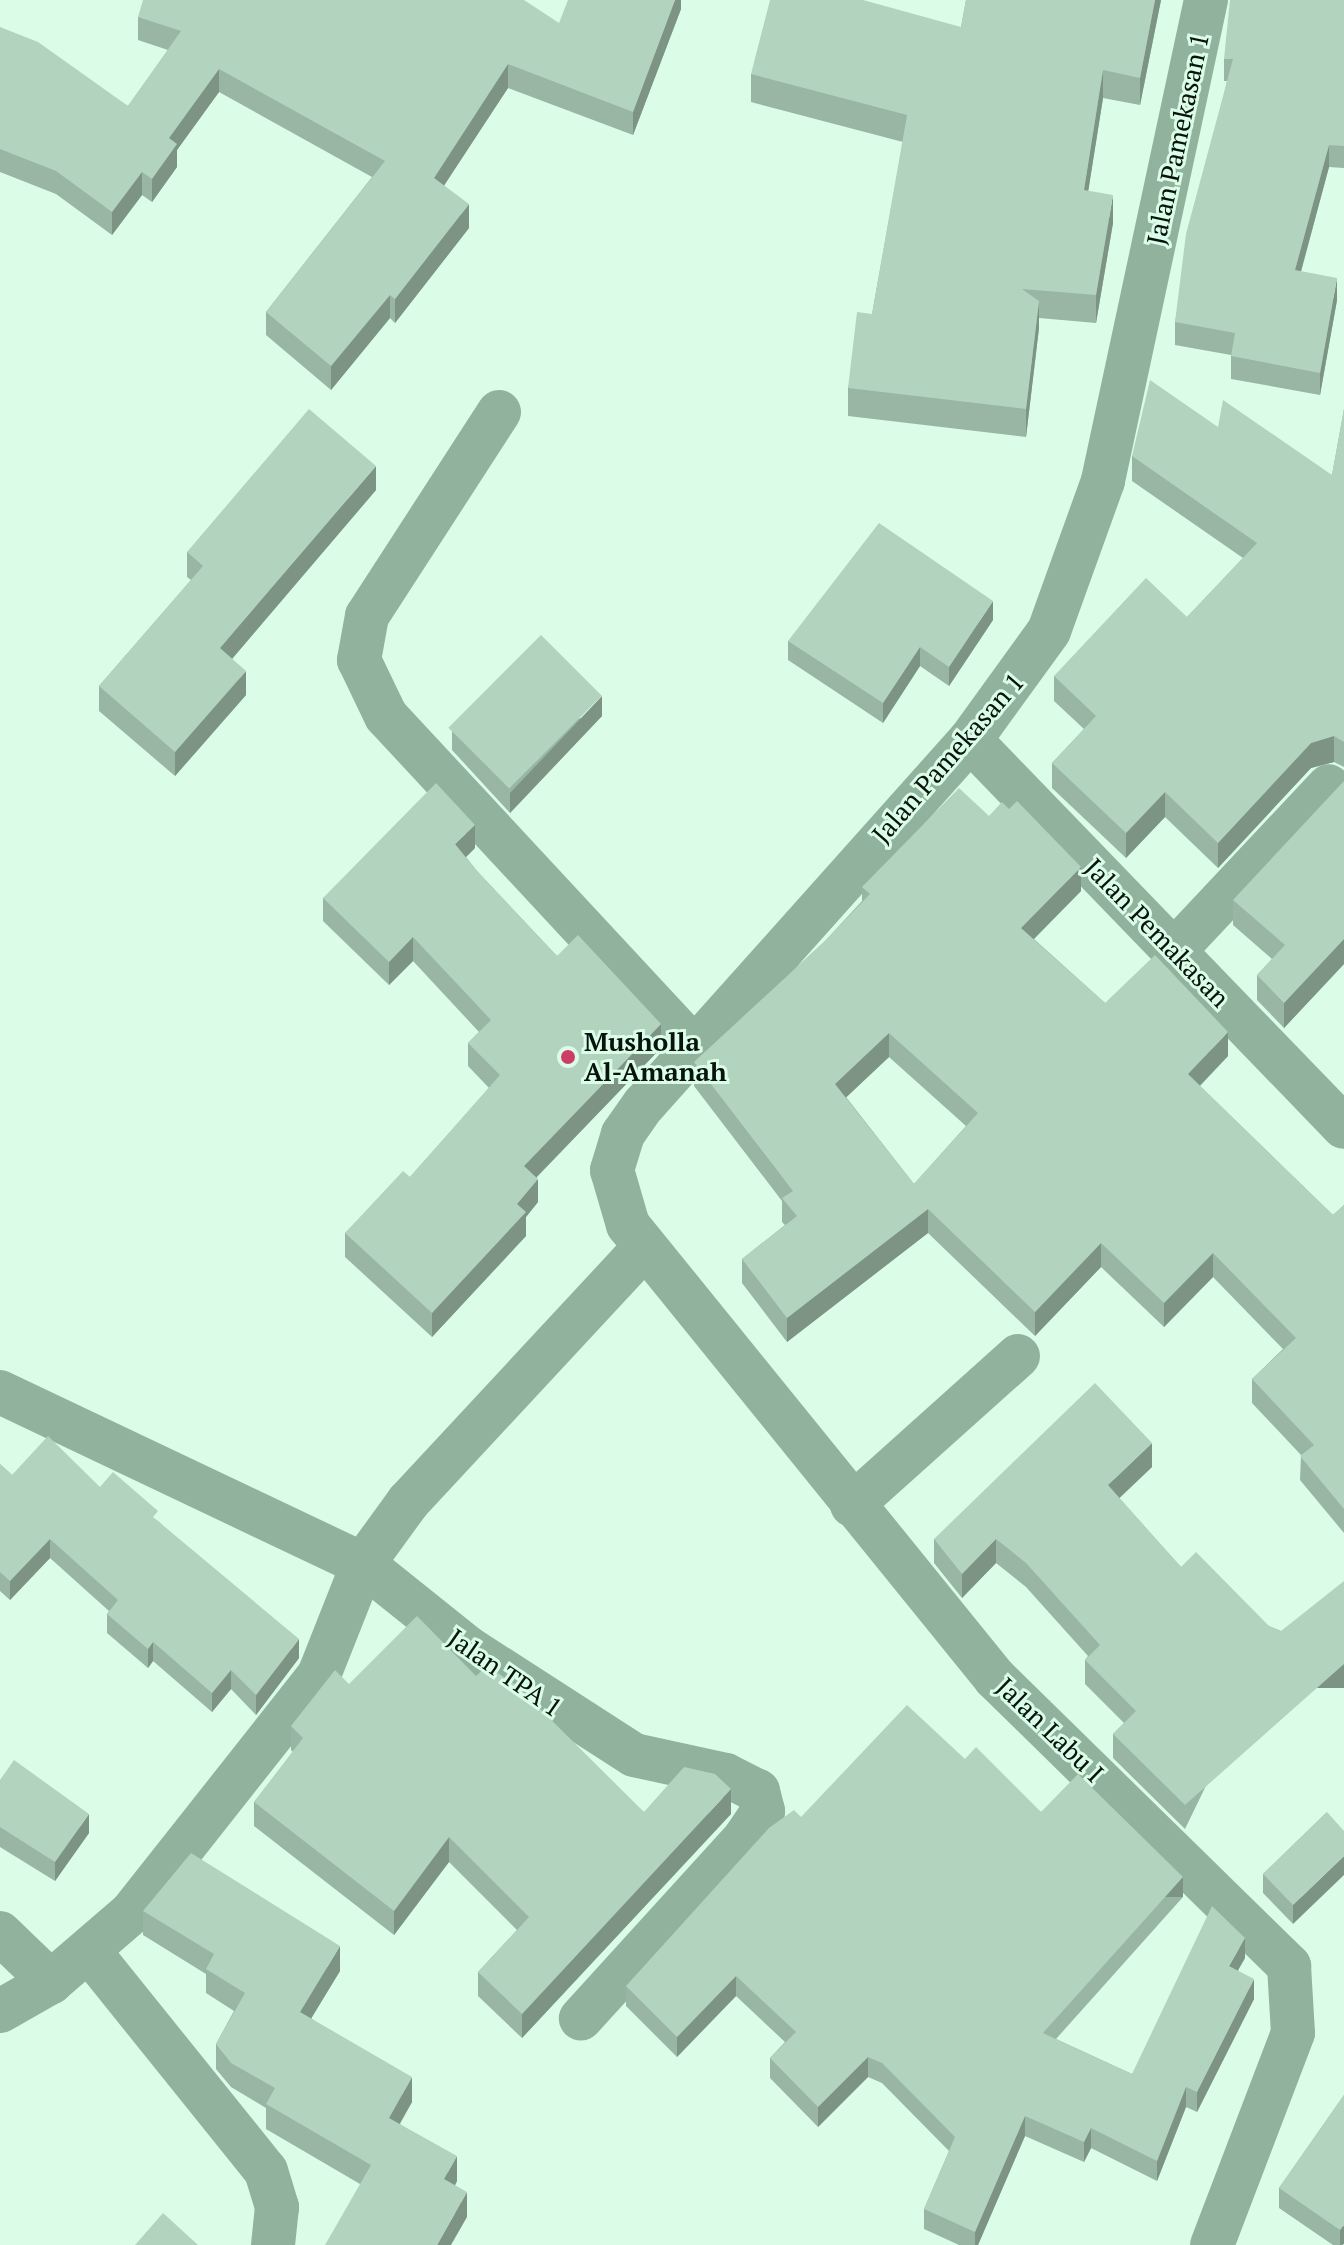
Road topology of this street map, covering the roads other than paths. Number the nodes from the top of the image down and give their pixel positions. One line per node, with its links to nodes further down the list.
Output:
1 (1206, 0): 3 (street, Jalan Pamekasan 1)
2 (499, 412): 6 (street)
3 (970, 740): 5 (street, Jalan Pemakasan); 6 (street, Jalan Pamekasan 1)
4 (1329, 786): 5 (street)
5 (1174, 951): 7 (street, Jalan Pemakasan)
6 (693, 1046): 8 (street, Jalan Pamekasan 1)
7 (1344, 1127)
8 (645, 1247): 11 (street, Jalan Labu I); 12 (street)
9 (1018, 1356): 11 (street)
10 (0, 1392): 12 (street, Jalan TPA 1)
11 (852, 1505): 19 (street, Jalan Labu I)
12 (363, 1564): 14 (street); 17 (street, Jalan TPA 1)
13 (0, 1933): 15 (street)
14 (89, 1951): 15 (street); 18 (street)
15 (51, 1982): 16 (street)
16 (0, 2011)
17 (581, 2018)
18 (273, 2245)
19 (1212, 2245)

